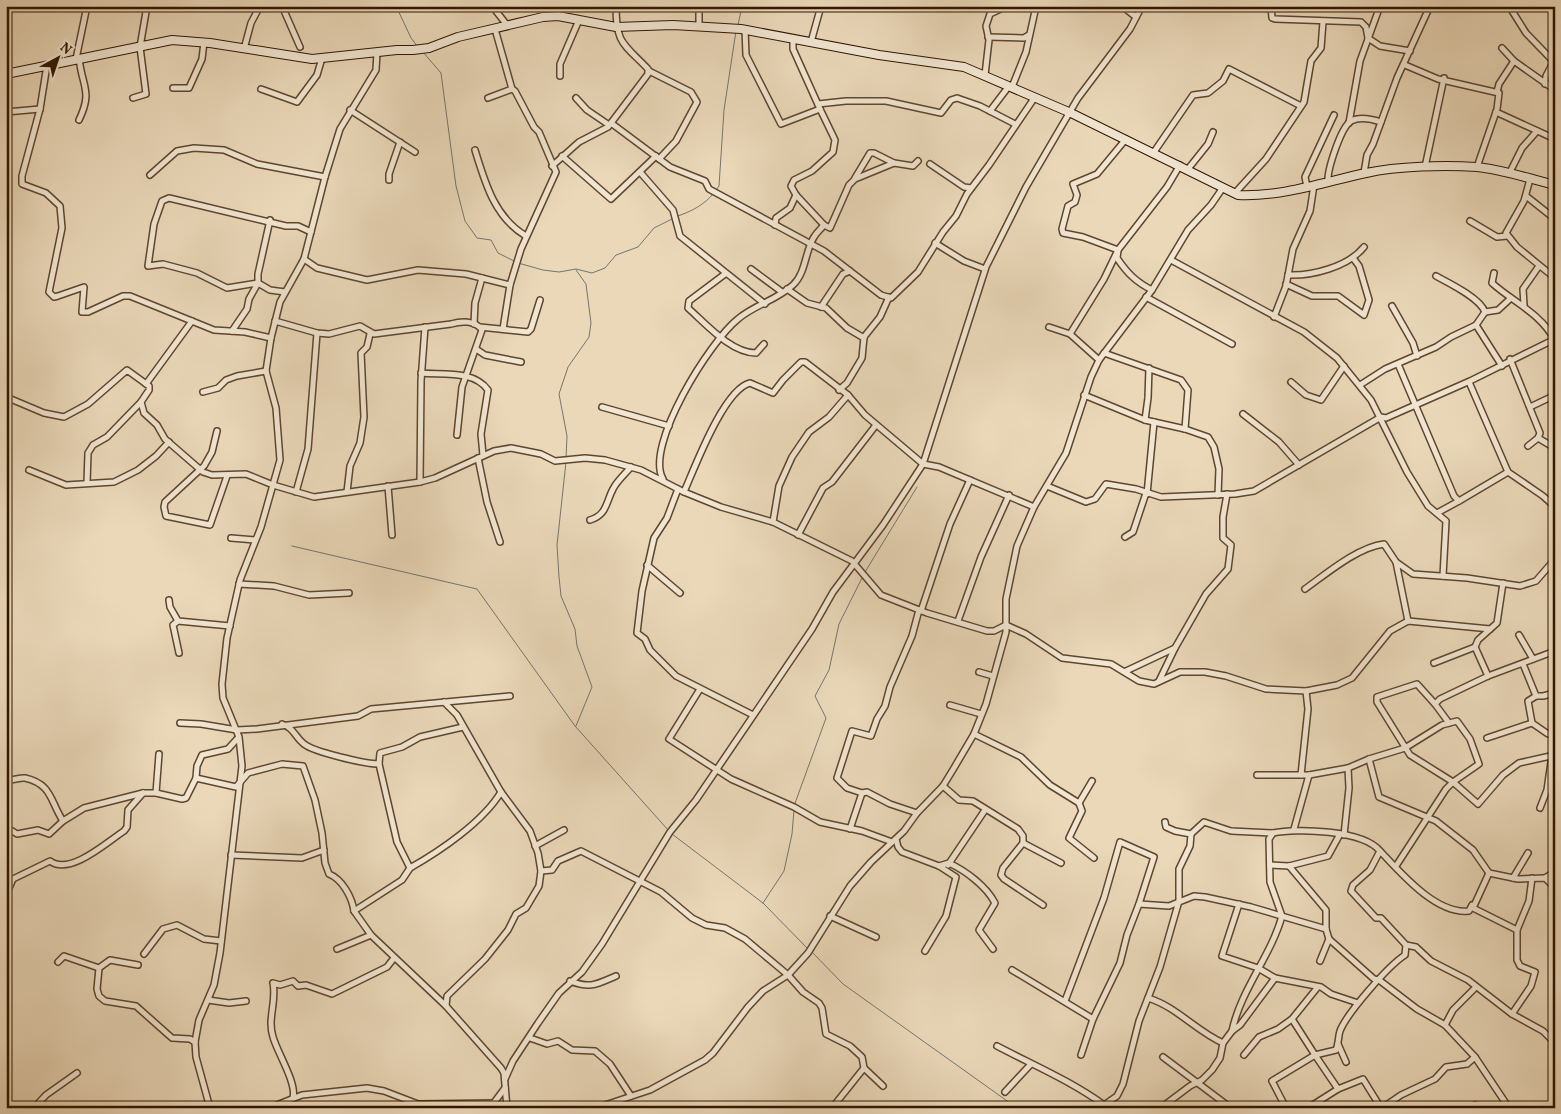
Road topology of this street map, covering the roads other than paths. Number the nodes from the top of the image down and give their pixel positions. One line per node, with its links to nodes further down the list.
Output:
1 (87, 6): 39 (street)
2 (147, 6): 33 (street)
3 (260, 6): 36 (street)
4 (282, 6): 34 (street)
5 (492, 6): 22 (street)
6 (616, 6): 24 (street)
7 (699, 6): 23 (street)
8 (821, 6): 32 (street)
9 (987, 6): 17 (street)
10 (1007, 6): 17 (street)
11 (1122, 6): 19 (street)
12 (1142, 6): 19 (street)
13 (1271, 6): 21 (street)
14 (1380, 6): 29 (street)
15 (1430, 6): 37 (street)
16 (1509, 6): 41 (street)
17 (993, 11): 28 (street)
18 (1035, 11): 27 (street)
19 (1136, 17): 68 (street)
20 (579, 20): 22 (street); 24 (street); 48 (street)
21 (1323, 22): 29 (street); 62 (street)
22 (507, 25): 25 (street)
23 (699, 26): 24 (street); 26 (street)
24 (616, 27): 45 (street)
25 (495, 28): 38 (street); 54 (street)
26 (739, 29): 30 (street); 61 (street)
27 (1030, 35): 28 (street); 51 (street)
28 (988, 37): 47 (street)
29 (1368, 38): 37 (street); 72 (street)
30 (794, 39): 32 (street); 61 (street)
31 (204, 42): 33 (street); 36 (street); 52 (street)
32 (811, 42): 47 (street)
33 (140, 47): 39 (street); 58 (street)
34 (300, 47)
35 (1502, 48): 42 (street)
36 (244, 49): 40 (street)
37 (1410, 51): 44 (street)
38 (377, 52): 40 (street); 64 (street)
39 (77, 58): 43 (street); 70 (street)
40 (322, 58): 53 (street)
41 (1554, 60): 50 (street)
42 (1514, 61): 50 (street); 56 (street)
43 (47, 65): 46 (street); 63 (street)
44 (1405, 65): 49 (street); 71 (street)
45 (649, 71): 73 (street); 84 (street)
46 (6, 74)
47 (986, 74): 51 (street)
48 (560, 76)
49 (1444, 78): 56 (street); 90 (street)
50 (1544, 84): 55 (street)
51 (1010, 86): 57 (street); 65 (street)
52 (173, 88)
53 (261, 89)
54 (512, 89): 59 (street); 89 (street)
55 (1555, 90)
56 (1497, 92): 67 (street)
57 (1035, 97): 68 (street); 74 (street)
58 (133, 98)
59 (488, 98)
60 (576, 98): 73 (street)
61 (819, 106): 65 (street); 107 (street)
62 (1301, 106): 82 (street); 106 (street)
63 (40, 109): 66 (street); 151 (street)
64 (350, 110): 79 (street); 97 (street)
65 (990, 111): 74 (street)
66 (6, 112)
67 (1496, 112): 75 (street); 91 (street)
68 (1071, 113): 77 (street); 126 (street)
69 (1334, 115): 103 (street)
70 (78, 120)
71 (1381, 122): 72 (street); 94 (street)
72 (1349, 123): 101 (street)
73 (610, 124): 83 (street); 84 (street)
74 (1015, 124): 104 (street)
75 (1537, 131): 78 (street); 95 (street)
76 (1213, 132): 92 (street)
77 (1126, 139): 82 (street); 120 (street)
78 (1555, 139)
79 (400, 142): 81 (street); 100 (street)
80 (475, 150): 115 (street)
81 (415, 152)
82 (1154, 152): 88 (street)
83 (562, 156): 89 (street); 93 (street)
84 (657, 157): 93 (street); 112 (street)
85 (918, 161): 86 (street)
86 (894, 164): 98 (street); 98 (street)
87 (930, 164): 104 (street)
88 (1180, 165): 92 (street); 120 (street)
89 (552, 166): 115 (street)
90 (1425, 167): 91 (street); 94 (street)
91 (1477, 167): 95 (street)
92 (1188, 170): 105 (street)
93 (640, 172): 129 (street)
94 (1364, 173): 101 (street)
95 (1509, 174): 99 (street)
96 (150, 175): 97 (street)
97 (325, 177): 114 (street)
98 (855, 179): 113 (street)
99 (1530, 179): 102 (street); 108 (street)
100 (389, 180)
101 (1328, 182): 103 (street)
102 (1555, 185)
103 (1311, 186): 106 (street); 130 (street)
104 (972, 188): 117 (street)
105 (1222, 189): 106 (street); 123 (street)
106 (1235, 193)
107 (796, 195): 112 (street); 113 (street)
108 (1526, 196): 109 (street); 116 (street)
109 (1555, 219)
110 (270, 220): 114 (street); 134 (street); 134 (street)
111 (1470, 220): 116 (street)
112 (775, 225): 118 (street)
113 (824, 225): 118 (street)
114 (311, 232): 122 (street)
115 (526, 236): 136 (street)
116 (1507, 236): 124 (street)
117 (935, 243): 126 (street); 140 (street)
118 (811, 245): 127 (street); 137 (street)
119 (1364, 247): 121 (street)
120 (1118, 250): 138 (street); 161 (street)
121 (1352, 258): 130 (street); 135 (street)
122 (304, 259): 132 (street); 139 (street)
123 (1171, 260): 138 (street); 150 (street)
124 (1539, 266): 133 (street); 142 (street)
125 (751, 269): 137 (street)
126 (985, 269): 209 (street)
127 (850, 271): 140 (street); 148 (street)
128 (1494, 273): 143 (street)
129 (725, 274): 145 (street); 162 (street)
130 (1288, 275): 135 (street)
131 (1436, 276): 149 (street)
132 (482, 278): 136 (street); 154 (street)
133 (1555, 278)
134 (258, 283): 139 (street); 158 (street)
135 (1286, 284): 150 (street)
136 (510, 285): 157 (street)
137 (785, 290): 145 (street); 148 (street)
138 (1152, 290): 141 (street)
139 (285, 292): 152 (street)
140 (889, 297): 164 (street)
141 (1146, 297): 167 (street); 169 (street)
142 (1523, 298): 143 (street); 146 (street)
143 (1513, 299): 146 (street); 149 (street)
144 (540, 300): 157 (street)
145 (765, 304): 162 (street)
146 (1524, 305): 165 (street)
147 (1392, 306): 170 (street)
148 (821, 307): 164 (street)
149 (1485, 312): 153 (street)
150 (1274, 317): 175 (street)
151 (192, 321): 158 (street); 183 (street)
152 (275, 321): 159 (street); 163 (street)
153 (1476, 324): 170 (street); 176 (street)
154 (477, 326): 155 (street); 157 (street); 168 (street)
155 (425, 327): 160 (street); 179 (street)
156 (1050, 327): 161 (street)
157 (502, 329)
158 (232, 331): 163 (street)
159 (317, 333): 160 (street); 224 (street)
160 (370, 334): 225 (street)
161 (1070, 334): 172 (street)
162 (721, 337): 166 (street); 200 (street)
163 (271, 338): 178 (street)
164 (864, 338): 185 (street)
165 (1555, 339): 171 (street)
166 (764, 344)
167 (1232, 344)
168 (476, 349): 173 (street); 180 (street)
169 (1104, 353): 172 (street); 177 (street)
170 (1417, 356): 174 (street)
171 (1510, 359): 176 (street); 194 (street)
172 (1098, 360): 189 (street)
173 (521, 362)
174 (1398, 364): 184 (street); 192 (street)
175 (1344, 366): 181 (street); 184 (street)
176 (1502, 366): 182 (street)
177 (1148, 368): 196 (street); 201 (street)
178 (266, 371): 186 (street); 220 (street)
179 (422, 373): 180 (street); 218 (street)
180 (465, 375): 203 (street); 208 (street)
181 (1290, 382)
182 (1469, 382): 192 (street); 214 (street)
183 (146, 384): 190 (street); 191 (street)
184 (1360, 385): 197 (street)
185 (839, 390): 188 (street); 226 (street)
186 (203, 392)
187 (1555, 392): 194 (street)
188 (848, 395): 199 (street); 236 (street)
189 (1084, 395): 196 (street); 222 (street)
190 (6, 397)
191 (141, 402): 205 (street); 219 (street)
192 (1418, 406): 197 (street); 231 (street)
193 (602, 407): 200 (street)
194 (1530, 407): 204 (street)
195 (1243, 414): 210 (street)
196 (1145, 420): 198 (street)
197 (1383, 420): 210 (street); 234 (street)
198 (1154, 422): 201 (street); 227 (street)
199 (876, 425): 209 (street); 238 (street)
200 (669, 426): 216 (street)
201 (1185, 429): 229 (street)
202 (217, 431): 213 (street)
203 (457, 435)
204 (1538, 438): 206 (street); 207 (street)
205 (169, 442): 213 (street); 219 (street)
206 (1528, 446)
207 (1555, 448)
208 (480, 456): 211 (street); 218 (street); 242 (street)
209 (923, 464): 217 (street); 245 (street)
210 (1299, 465): 228 (street)
211 (631, 467): 216 (street); 235 (street)
212 (29, 470): 219 (street)
213 (201, 470): 215 (street); 215 (street)
214 (1508, 472): 231 (street); 232 (street)
215 (227, 476): 220 (street)
216 (663, 480): 223 (street)
217 (970, 480): 230 (street); 254 (street)
218 (420, 482): 221 (street)
219 (87, 483)
220 (273, 485): 224 (street); 241 (street)
221 (388, 486): 225 (street); 237 (street)
222 (1047, 486): 227 (street); 233 (street)
223 (678, 489): 226 (street); 246 (street)
224 (296, 492): 225 (street)
225 (347, 492)
226 (684, 492): 236 (street)
227 (1146, 494): 229 (street); 239 (street)
228 (1227, 494): 229 (street); 263 (street)
229 (1218, 495)
230 (1010, 496): 233 (street); 257 (street)
231 (1459, 501): 234 (street)
232 (1555, 506)
233 (1034, 507): 258 (street)
234 (1437, 513): 247 (street)
235 (590, 520)
236 (773, 522): 238 (street)
237 (392, 535)
238 (798, 535): 245 (street)
239 (1125, 536)
240 (231, 538): 241 (street)
241 (256, 540): 249 (street)
242 (500, 542)
243 (1555, 559): 248 (street)
244 (1396, 562): 247 (street); 250 (street); 255 (street)
245 (855, 563): 254 (street); 283 (street)
246 (647, 565): 251 (street); 274 (street)
247 (1443, 576): 248 (street)
248 (1503, 583): 260 (street)
249 (239, 584): 252 (street); 259 (street)
250 (1305, 590)
251 (680, 593)
252 (350, 594)
253 (169, 600): 256 (street)
254 (920, 610): 257 (street); 313 (street)
255 (1408, 620): 260 (street); 275 (street)
256 (178, 621): 259 (street); 265 (street)
257 (958, 621): 258 (street)
258 (1006, 625): 269 (street); 271 (street)
259 (230, 626): 289 (street)
260 (1490, 629): 262 (street)
261 (1519, 635): 266 (street)
262 (1475, 647): 267 (street); 272 (street)
263 (1175, 648): 269 (street); 273 (street)
264 (1555, 651): 266 (street)
265 (178, 653)
266 (1533, 659): 268 (street)
267 (1434, 663)
268 (1522, 664): 272 (street); 278 (street)
269 (1126, 671): 273 (street)
270 (979, 672): 271 (street)
271 (993, 676): 282 (street)
272 (1488, 676): 281 (street)
273 (1159, 681): 275 (street)
274 (700, 689): 283 (street); 300 (street)
275 (1306, 692): 302 (street)
276 (1555, 693): 278 (street)
277 (510, 696): 279 (street)
278 (1536, 696): 286 (street)
279 (444, 702): 287 (street); 288 (street)
280 (950, 704): 282 (street)
281 (1435, 704): 285 (street); 294 (street)
282 (981, 714): 290 (street)
283 (753, 715): 300 (street)
284 (180, 723): 289 (street)
285 (1449, 723): 294 (street); 307 (street)
286 (1532, 723): 291 (street); 293 (street)
287 (282, 724): 289 (street); 298 (street)
288 (463, 727): 298 (street); 310 (street)
289 (237, 730): 292 (street)
290 (974, 734): 309 (street); 314 (street)
291 (1555, 734)
292 (239, 737): 304 (street); 308 (street)
293 (1487, 738)
294 (1405, 748): 297 (street); 307 (street)
295 (159, 754): 312 (street)
296 (1553, 755): 307 (street); 315 (street)
297 (1369, 758): 299 (street); 318 (street)
298 (379, 764): 342 (street)
299 (1348, 768): 303 (street); 327 (street)
300 (716, 770): 322 (street); 350 (street)
301 (1257, 775): 302 (street)
302 (1301, 775): 303 (street)
303 (1308, 775): 323 (street)
304 (196, 778): 308 (street); 312 (street)
305 (6, 779): 319 (street)
306 (1092, 781): 314 (street)
307 (1453, 782): 318 (street)
308 (241, 784): 331 (street); 334 (street)
309 (943, 786): 316 (street); 317 (street)
310 (501, 792): 330 (street); 342 (street)
311 (143, 793): 312 (street); 319 (street); 352 (street)
312 (156, 793)
313 (862, 793): 317 (street); 322 (street)
314 (1079, 803): 335 (street)
315 (1540, 808)
316 (985, 810): 329 (street); 336 (street)
317 (917, 813): 328 (street)
318 (1428, 816): 341 (street); 346 (street)
319 (62, 821): 321 (street)
320 (1165, 822): 326 (street)
321 (6, 827)
322 (850, 829): 328 (street)
323 (1294, 829): 325 (street); 327 (street)
324 (564, 830): 330 (street)
325 (1273, 833): 326 (street); 338 (street)
326 (1191, 834): 353 (street)
327 (1342, 835): 332 (street); 340 (street)
328 (894, 841): 339 (street); 359 (street)
329 (1022, 843): 337 (street); 356 (street)
330 (535, 846): 344 (street)
331 (324, 850): 334 (street); 358 (street)
332 (1380, 851): 341 (street); 367 (street)
333 (1528, 853): 347 (street)
334 (231, 855): 366 (street)
335 (1094, 858)
336 (949, 863): 339 (street); 343 (street); 368 (street)
337 (1061, 863)
338 (1270, 865): 340 (street); 360 (street)
339 (939, 866): 343 (street)
340 (1289, 866): 361 (street)
341 (1396, 866): 357 (street)
342 (410, 868): 358 (street)
343 (946, 870): 370 (street)
344 (541, 871): 350 (street); 391 (street)
345 (1555, 872): 349 (street)
346 (1489, 873): 347 (street); 357 (street)
347 (1513, 878): 348 (street)
348 (1532, 878): 349 (street); 362 (street)
349 (1545, 878): 351 (street)
350 (641, 881): 379 (street); 383 (street)
351 (1555, 888)
352 (6, 895)
353 (1179, 901): 354 (street); 355 (street); 386 (street)
354 (1139, 904): 389 (street); 393 (street)
355 (1239, 904): 360 (street); 377 (street)
356 (1043, 905)
357 (1472, 905): 362 (street)
358 (354, 911): 363 (street)
359 (830, 916): 364 (street); 379 (street)
360 (1282, 916): 361 (street); 377 (street)
361 (1326, 930): 365 (street)
362 (1517, 930): 392 (street)
363 (371, 935): 369 (street); 372 (street)
364 (876, 937)
365 (1329, 939): 373 (street); 382 (street)
366 (221, 941): 371 (street); 387 (street)
367 (1406, 945): 382 (street); 384 (street)
368 (993, 949)
369 (337, 950)
370 (925, 951)
371 (144, 954)
372 (394, 958): 391 (street); 419 (street)
373 (1320, 961)
374 (58, 962): 376 (street)
375 (138, 965): 376 (street)
376 (99, 968): 398 (street)
377 (1258, 968): 381 (street); 396 (street)
378 (1012, 970): 389 (street)
379 (788, 975): 410 (street); 418 (street)
380 (616, 976): 383 (street)
381 (1275, 978): 385 (street); 396 (street)
382 (1379, 980): 390 (street); 395 (street)
383 (570, 981): 397 (street)
384 (1476, 987): 392 (street); 395 (street)
385 (1317, 988): 390 (street); 394 (street)
386 (1148, 998): 400 (street); 409 (street)
387 (208, 1000): 388 (street); 398 (street)
388 (246, 1001)
389 (1065, 1001): 393 (street)
390 (1358, 1003): 401 (street)
391 (446, 1006): 412 (street)
392 (1512, 1014): 399 (street)
393 (1093, 1019): 404 (street)
394 (1292, 1019): 403 (street); 405 (street)
395 (1445, 1024): 407 (street)
396 (1232, 1031): 400 (street)
397 (530, 1038): 412 (street); 418 (street)
398 (195, 1042): 423 (street)
399 (1555, 1043)
400 (1223, 1044): 413 (street)
401 (1338, 1044): 405 (street); 408 (street)
402 (997, 1046): 409 (street)
403 (1244, 1054)
404 (1080, 1055)
405 (1314, 1055): 416 (street); 431 (street)
406 (1163, 1057): 413 (street)
407 (1475, 1057): 433 (street); 434 (street)
408 (1346, 1062)
409 (1031, 1064): 417 (street)
410 (864, 1068): 414 (street); 429 (street)
411 (77, 1073): 422 (street)
412 (505, 1079): 415 (street)
413 (1198, 1082): 421 (street); 430 (street)
414 (883, 1086)
415 (506, 1088): 420 (street); 427 (street)
416 (1338, 1089): 432 (street); 433 (street)
417 (1005, 1092)
418 (631, 1096): 428 (street)
419 (292, 1098): 420 (street); 424 (street)
420 (495, 1103): 425 (street); 426 (street)
421 (1162, 1107)
422 (34, 1108)
423 (210, 1108)
424 (268, 1108)
425 (490, 1108)
426 (501, 1108)
427 (507, 1108)
428 (596, 1108)
429 (832, 1108)
430 (1231, 1108)
431 (1286, 1108)
432 (1307, 1108)
433 (1381, 1108)
434 (1509, 1108)

